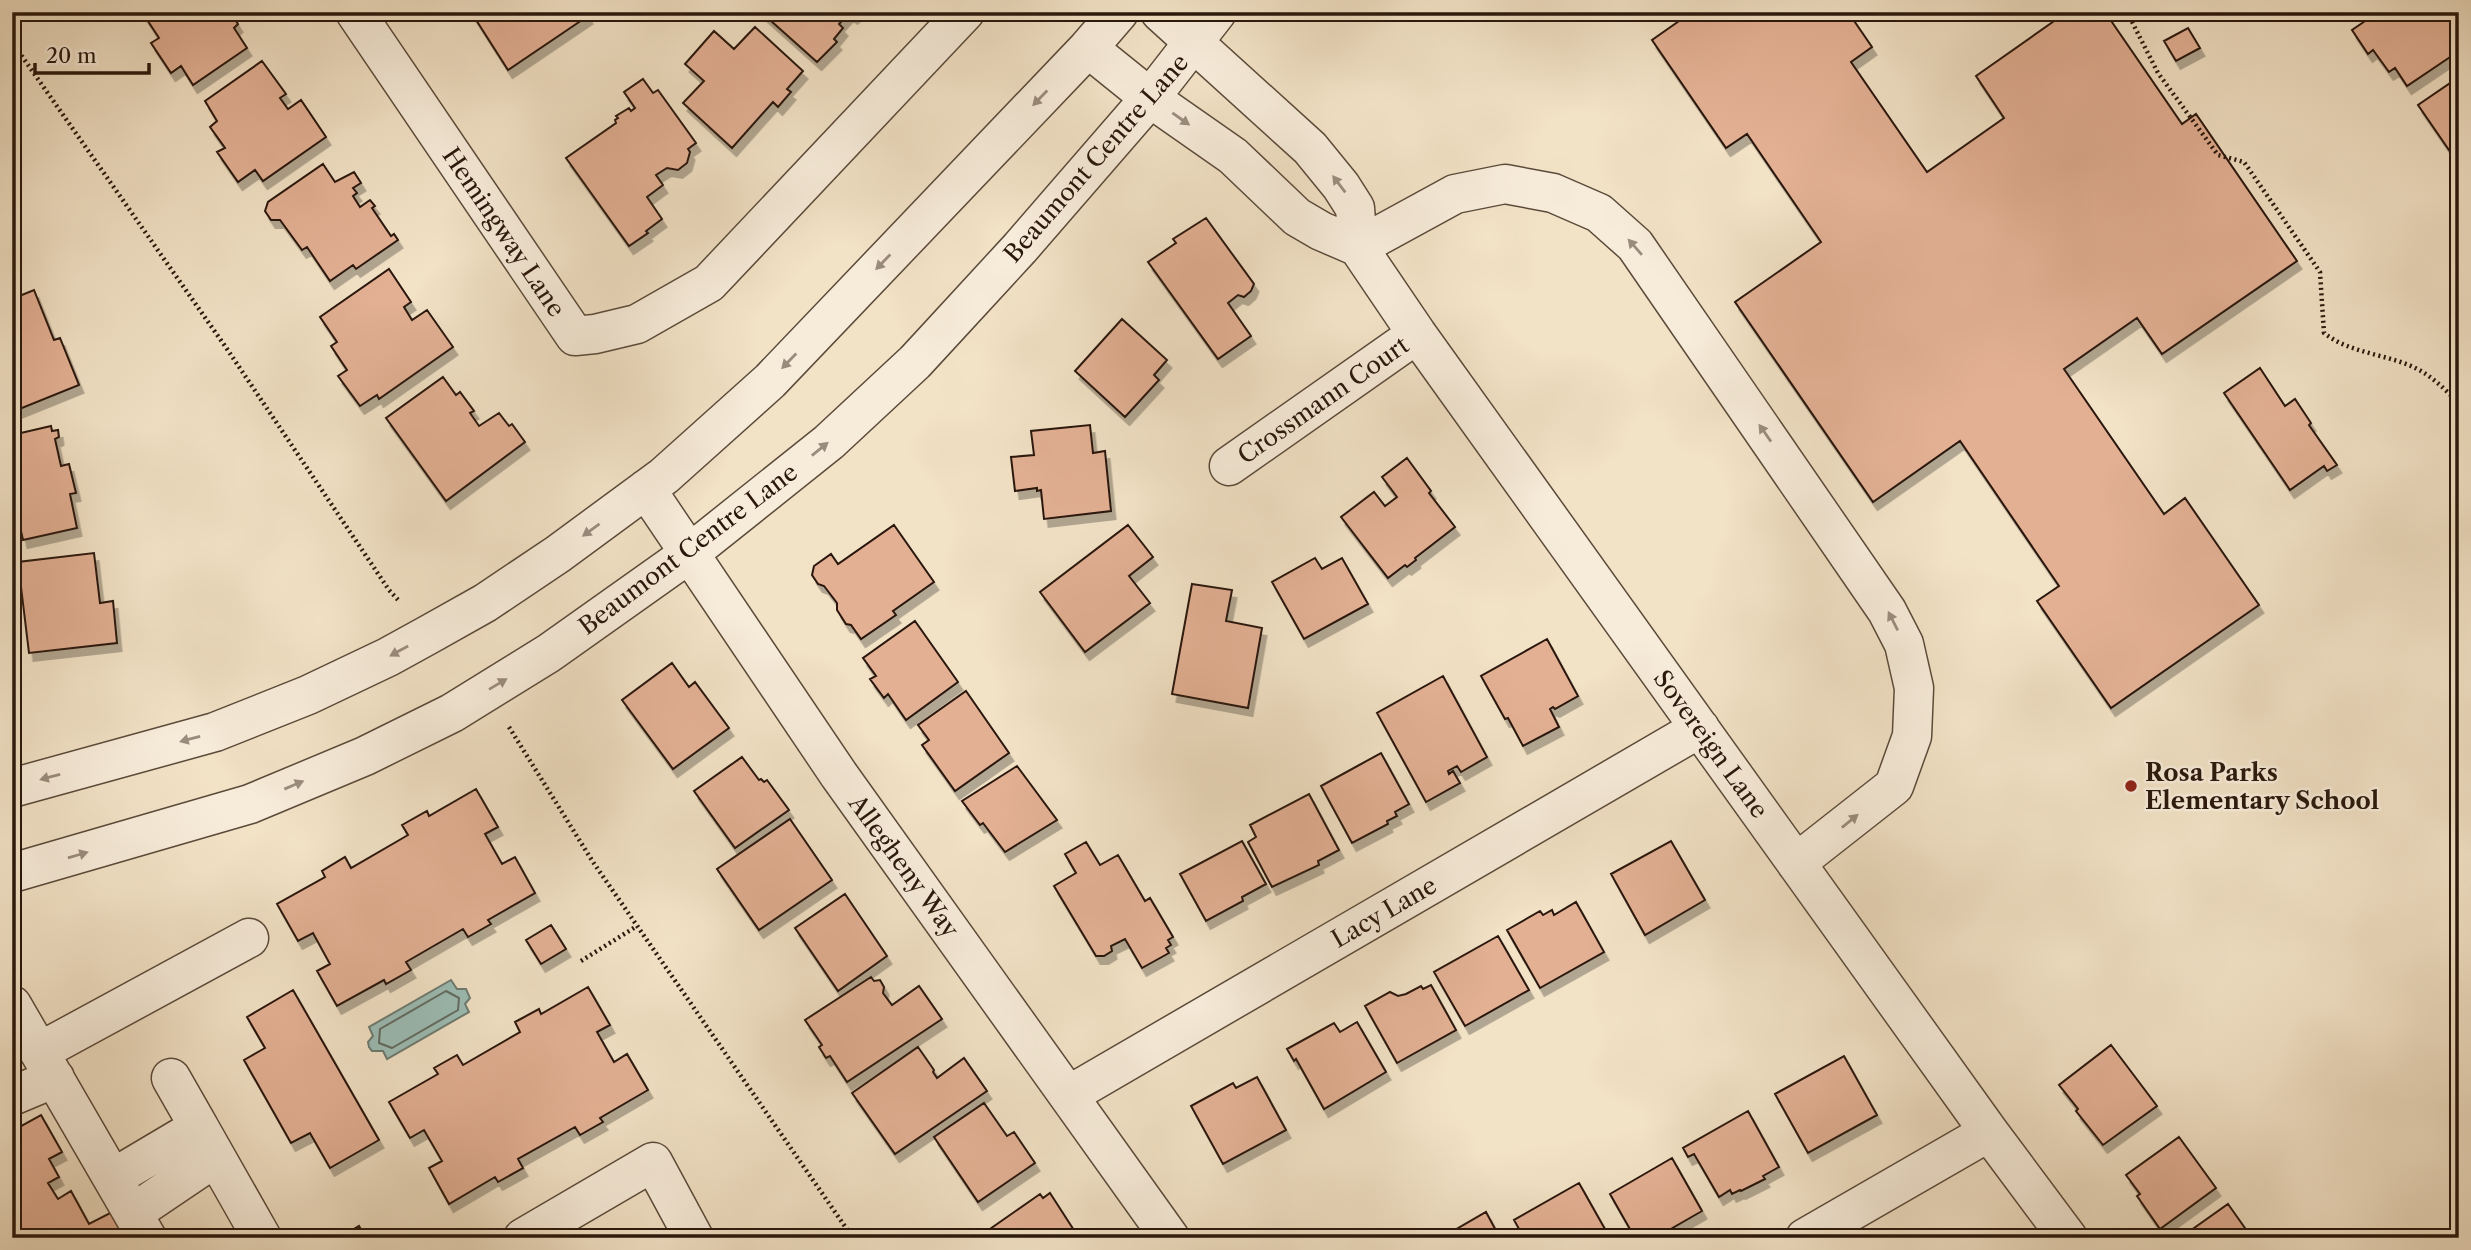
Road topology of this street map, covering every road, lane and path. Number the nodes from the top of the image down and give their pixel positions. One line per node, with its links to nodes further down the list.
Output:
1 (355, 12): 2 (street, Hemingway Lane)
2 (965, 12)
3 (1119, 12): 9 (street)
4 (1160, 12): 8 (street, Sovereign Lane)
5 (1217, 12): 8 (street, Beaumont Centre Lane)
6 (2127, 12): 13 (path)
7 (12, 42): 17 (path)
8 (1193, 44): 10 (street, Beaumont Centre Lane); 11 (street, Sovereign Lane, one-way to 8)
9 (1088, 48): 10 (street); 15 (street, one-way to 15)
10 (1150, 98): 11 (street, one-way to 11); 16 (street, Beaumont Centre Lane, one-way to 10)
11 (1358, 247): 12 (street, Sovereign Lane); 21 (street, one-way to 11)
12 (1417, 334): 14 (street, Crossmann Court); 19 (street, Sovereign Lane)
13 (2459, 404)
14 (1229, 466)
15 (646, 489): 16 (street, Allegheny Way); 20 (street, one-way to 20)
16 (690, 553): 22 (street, Beaumont Centre Lane, one-way to 16); 29 (street, Allegheny Way)
17 (399, 601)
18 (509, 727): 23 (path)
19 (1700, 728): 21 (street, Sovereign Lane); 29 (street, Lacy Lane)
20 (12, 788)
21 (1796, 863): 31 (street, Sovereign Lane)
22 (12, 873)
23 (637, 926): 25 (path); 38 (path)
24 (249, 939): 27 (street)
25 (581, 961)
26 (12, 1005): 27 (street)
27 (47, 1065): 30 (street); 33 (street)
28 (171, 1078): 32 (street)
29 (1069, 1095): 39 (street, Allegheny Way)
30 (12, 1096)
31 (1989, 1132): 40 (street); 41 (street, Sovereign Lane)
32 (208, 1142): 33 (street); 34 (street); 35 (street)
33 (113, 1178): 34 (street)
34 (140, 1225)
35 (262, 1238)
36 (523, 1238): 37 (street)
37 (694, 1238)
38 (853, 1238)
39 (1170, 1238)
40 (1805, 1238)
41 (2068, 1238)

